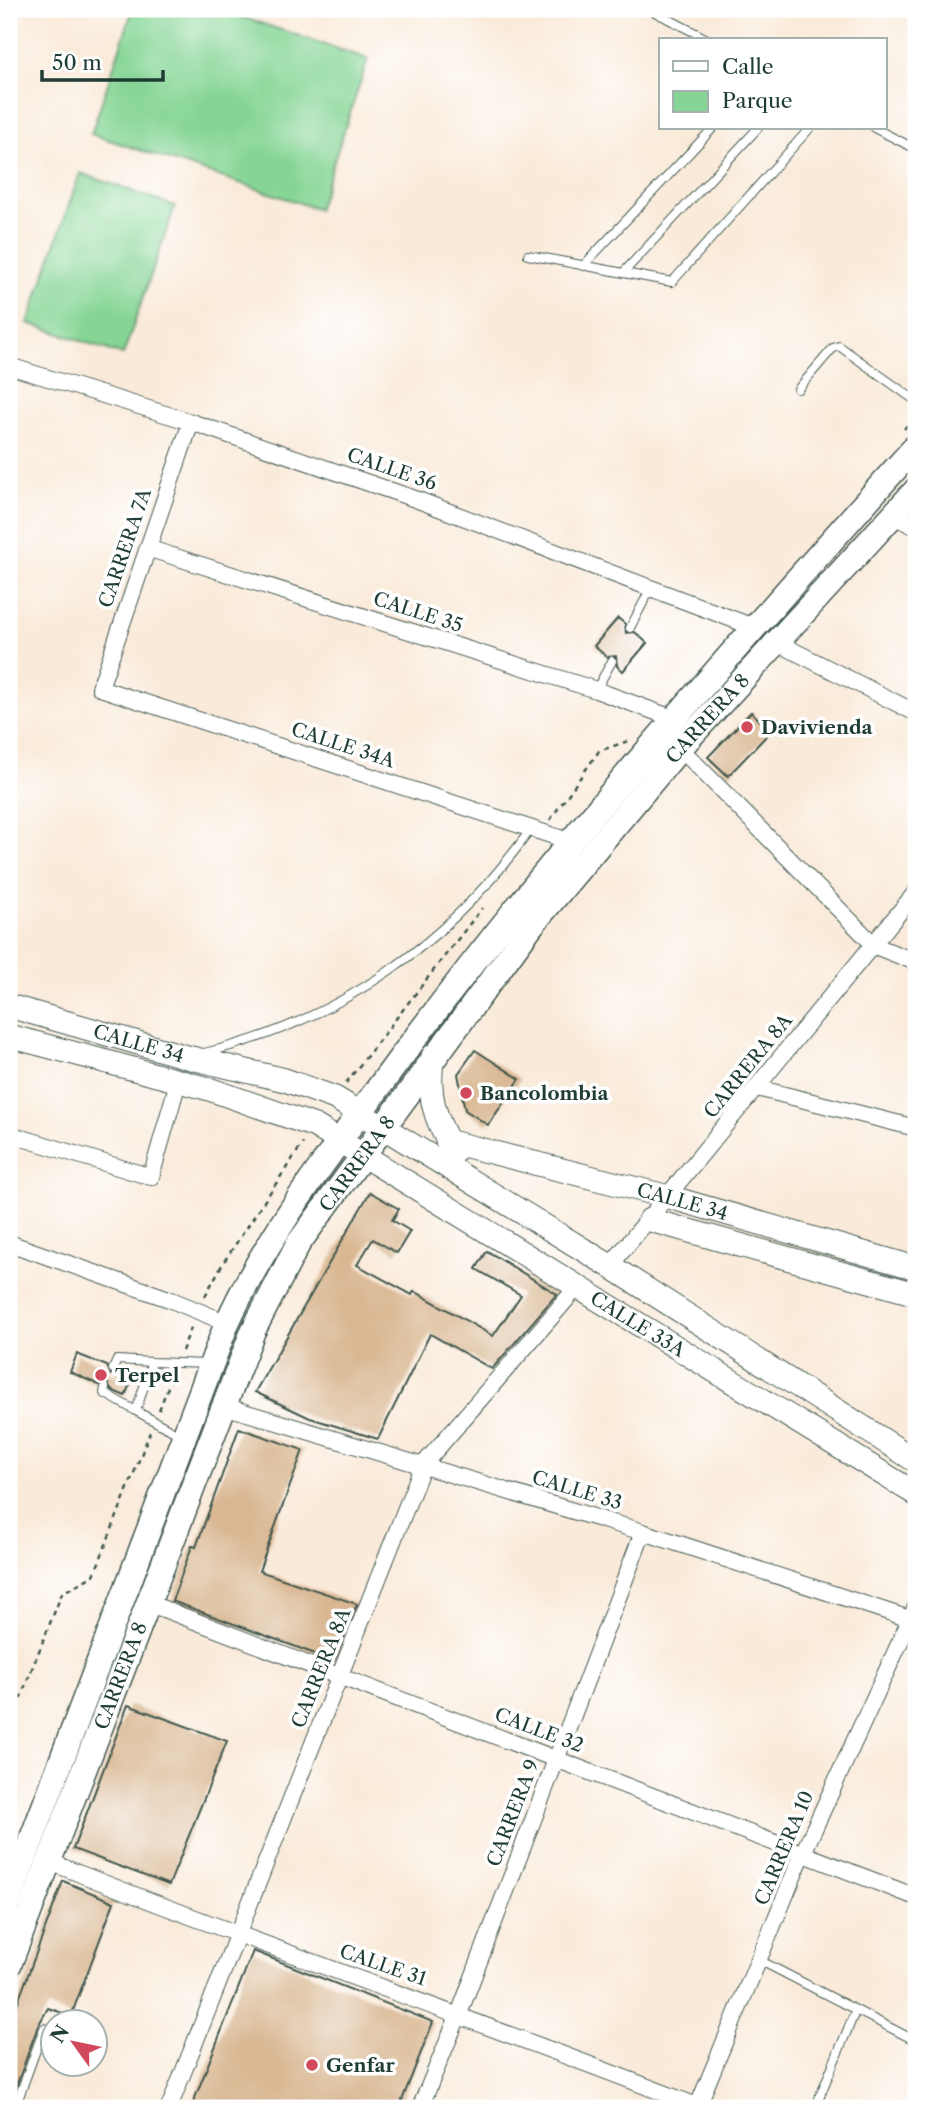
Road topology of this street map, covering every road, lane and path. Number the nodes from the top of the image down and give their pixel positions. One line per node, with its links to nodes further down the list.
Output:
1 (649, 9): 2 (lane)
2 (705, 38)
3 (711, 130): 9 (lane)
4 (756, 130): 10 (lane)
5 (808, 130): 10 (lane)
6 (878, 130): 7 (lane)
7 (916, 149)
8 (528, 255): 9 (lane)
9 (583, 265): 10 (lane)
10 (623, 273)
11 (9, 366): 14 (street, CALLE 36)
12 (798, 389): 13 (lane)
13 (916, 401)
14 (191, 422): 19 (street, CARRERA 7A); 20 (street, CALLE 36)
15 (916, 446): 22 (main road, CARRERA 8)
16 (916, 490): 17 (main road, CARRERA 8)
17 (893, 516): 18 (street); 22 (main road, CARRERA 8)
18 (916, 527)
19 (147, 548): 24 (street, CARRERA 7A); 25 (street, CALLE 35)
20 (651, 588): 21 (lane); 22 (street, CALLE 36)
21 (630, 628)
22 (766, 635): 26 (street, CALLE 36); 27 (main road, CARRERA 8); 28 (main road, CARRERA 8)
23 (612, 661): 25 (lane)
24 (100, 688): 29 (street, CALLE 34A)
25 (596, 690): 27 (street, CALLE 35)
26 (916, 713)
27 (675, 719): 30 (main road, CARRERA 8)
28 (680, 748): 32 (street); 36 (main road, CARRERA 8)
29 (531, 829): 30 (street, CALLE 34A); 37 (lane)
30 (572, 842): 40 (main road, CARRERA 8)
31 (916, 892): 32 (street, CARRERA 8A)
32 (875, 946): 33 (street); 39 (street, CARRERA 8A)
33 (916, 962)
34 (10, 1010): 37 (main road, CALLE 34)
35 (9, 1036): 38 (main road, CALLE 34)
36 (433, 1056): 43 (main road, CARRERA 8); 45 (main road)
37 (187, 1057): 40 (main road, CALLE 34)
38 (178, 1082): 42 (street); 44 (main road, CALLE 34)
39 (757, 1088): 41 (street); 47 (street, CARRERA 8A)
40 (360, 1114): 43 (main road, CALLE 34); 44 (main road, CARRERA 8)
41 (916, 1128)
42 (9, 1134)
43 (374, 1138): 44 (main road, CALLE 34); 46 (main road, CALLE 33A); 49 (main road); 53 (main road, CALLE 33A); 60 (main road, CARRERA 8)
44 (341, 1139): 55 (main road, CARRERA 8)
45 (447, 1141): 46 (main road); 47 (main road, CALLE 34)
46 (480, 1186): 49 (main road, CALLE 33A)
47 (669, 1197): 48 (street, CARRERA 8A); 52 (main road, CALLE 34)
48 (650, 1220): 51 (street, CARRERA 8A); 54 (main road, CALLE 34)
49 (545, 1225): 51 (main road, CALLE 33A)
50 (11, 1247): 55 (street)
51 (610, 1266): 63 (main road, CALLE 33A)
52 (916, 1268)
53 (579, 1285): 64 (street, CARRERA 8A); 65 (main road, CALLE 33A)
54 (915, 1289)
55 (228, 1323): 57 (main road, CARRERA 8)
56 (152, 1362): 57 (lane); 58 (lane); 61 (lane)
57 (213, 1364): 62 (main road, CARRERA 8)
58 (113, 1369)
59 (105, 1388): 61 (lane)
60 (224, 1406): 64 (street, CALLE 33); 68 (main road, CARRERA 8)
61 (136, 1411): 62 (lane)
62 (184, 1438): 76 (main road, CARRERA 8)
63 (916, 1461)
64 (424, 1465): 66 (street, CALLE 33); 70 (street, CARRERA 8A)
65 (916, 1494)
66 (643, 1532): 69 (street, CALLE 33); 72 (street, CARRERA 9)
67 (94, 1575): 71 (path)
68 (148, 1603): 70 (street, CALLE 32); 74 (main road, CARRERA 8)
69 (914, 1615): 73 (street, CARRERA 10)
70 (340, 1677): 72 (street, CALLE 32); 77 (street, CARRERA 8A)
71 (9, 1727)
72 (556, 1759): 73 (street, CALLE 32); 81 (street, CARRERA 9)
73 (803, 1853): 75 (street, CALLE 32); 78 (street, CARRERA 10)
74 (50, 1863): 77 (street, CALLE 31); 79 (main road, CARRERA 8)
75 (916, 1897)
76 (9, 1899)
77 (237, 1936): 81 (street, CALLE 31); 86 (street, CARRERA 8A)
78 (759, 1960): 80 (lane); 88 (street, CARRERA 10)
79 (9, 1965)
80 (856, 2012): 82 (lane); 84 (lane)
81 (459, 2014): 87 (street, CARRERA 9); 88 (street, CALLE 31)
82 (916, 2041)
83 (38, 2045): 85 (lane)
84 (818, 2098)
85 (15, 2108)
86 (169, 2108)
87 (420, 2108)
88 (699, 2108)

